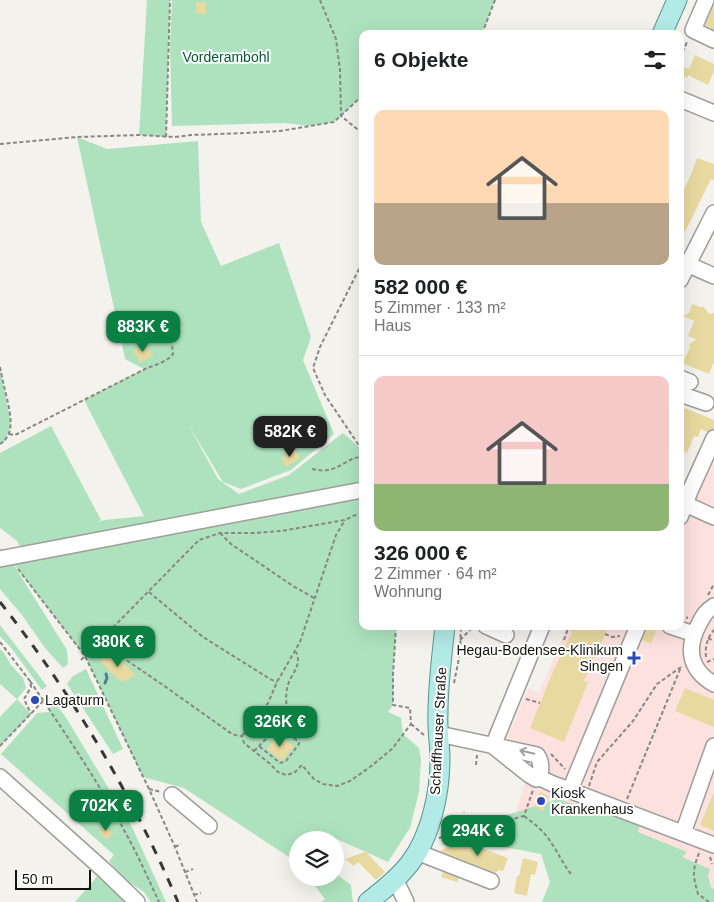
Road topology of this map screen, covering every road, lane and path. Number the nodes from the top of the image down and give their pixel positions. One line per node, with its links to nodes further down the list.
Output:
1 (170, 0): 16 (path)
2 (320, 0): 14 (path)
3 (496, 0): 6 (path)
4 (677, 0): 7 (main road)
5 (706, 0): 8 (street)
6 (484, 30)
7 (664, 30)
8 (693, 30): 9 (street); 10 (path)
9 (714, 40)
10 (684, 49)
11 (359, 99): 14 (path)
12 (684, 101): 13 (street)
13 (714, 113)
14 (341, 116): 15 (path); 16 (path)
15 (359, 131)
16 (166, 137): 17 (path)
17 (0, 144)
18 (714, 213): 19 (street)
19 (684, 263): 21 (street)
20 (359, 268): 29 (path)
21 (714, 276)
22 (172, 344): 26 (path)
23 (0, 367): 26 (path)
24 (684, 395): 25 (street)
25 (706, 403)
26 (9, 434): 28 (path)
27 (714, 438): 33 (street)
28 (0, 444)
29 (359, 446)
30 (359, 457): 31 (path)
31 (312, 469)
32 (359, 491): 39 (street)
33 (684, 506)
34 (684, 510): 36 (street)
35 (359, 514): 37 (path)
36 (714, 517)
37 (345, 520): 38 (path); 41 (path)
38 (220, 533): 40 (path); 41 (path)
39 (4, 558): 59 (path)
40 (149, 592): 59 (path); 64 (path)
41 (315, 598): 58 (path)
42 (714, 606): 53 (street)
43 (396, 630): 71 (path)
44 (445, 630): 74 (main road, Schaffhauser Straße)
45 (461, 630): 55 (path)
46 (470, 630): 55 (path)
47 (495, 630): 54 (street)
48 (540, 630): 67 (street)
49 (568, 630): 56 (path)
50 (636, 630): 83 (street)
51 (682, 630): 53 (street)
52 (714, 630): 60 (path)
53 (694, 634): 62 (street)
54 (506, 635)
55 (460, 640): 66 (path)
56 (564, 640)
57 (0, 642): 63 (path)
58 (296, 652): 64 (path); 72 (path)
59 (85, 656): 61 (path); 73 (path); 85 (path)
60 (714, 659)
61 (81, 660)
62 (686, 662): 65 (street); 87 (path); 88 (path)
63 (30, 681): 68 (path); 70 (path)
64 (278, 682): 73 (path)
65 (714, 684)
66 (452, 690)
67 (514, 695): 69 (path); 77 (street)
68 (44, 701): 70 (path); 109 (path)
69 (540, 703)
70 (31, 714): 75 (path)
71 (411, 724): 74 (path); 80 (path)
72 (284, 734): 76 (path); 76 (path)
73 (242, 736): 80 (path)
74 (433, 736): 77 (street); 100 (main road, Schaffhauser Straße)
75 (0, 746)
76 (259, 746): 80 (path)
77 (493, 746): 82 (street); 82 (street, one-way to 77)
78 (714, 746): 95 (street)
79 (547, 750): 83 (path)
80 (254, 751)
81 (0, 777): 108 (street)
82 (538, 778): 83 (street); 90 (path)
83 (572, 784): 87 (street)
84 (156, 787): 85 (path)
85 (149, 789): 99 (path)
86 (172, 795): 92 (street)
87 (586, 796): 88 (street)
88 (623, 810): 95 (street)
89 (464, 812): 94 (path)
90 (524, 816): 91 (path); 103 (path)
91 (488, 825): 93 (path); 93 (path)
92 (209, 826)
93 (473, 829): 94 (path)
94 (463, 832): 96 (path)
95 (683, 834): 97 (street)
96 (434, 840)
97 (709, 843): 113 (path)
98 (181, 844): 99 (path)
99 (175, 847): 102 (path)
100 (417, 852): 104 (main road, Schaffhauser Straße); 105 (street)
101 (193, 869): 102 (path)
102 (185, 872): 107 (path)
103 (571, 874)
104 (395, 879): 111 (main road, Schaffhauser Straße); 112 (street)
105 (491, 881)
106 (201, 893): 107 (path)
107 (194, 895): 110 (path)
108 (137, 902)
109 (159, 902)
110 (197, 902)
111 (368, 902)
112 (406, 902)
113 (709, 902)

